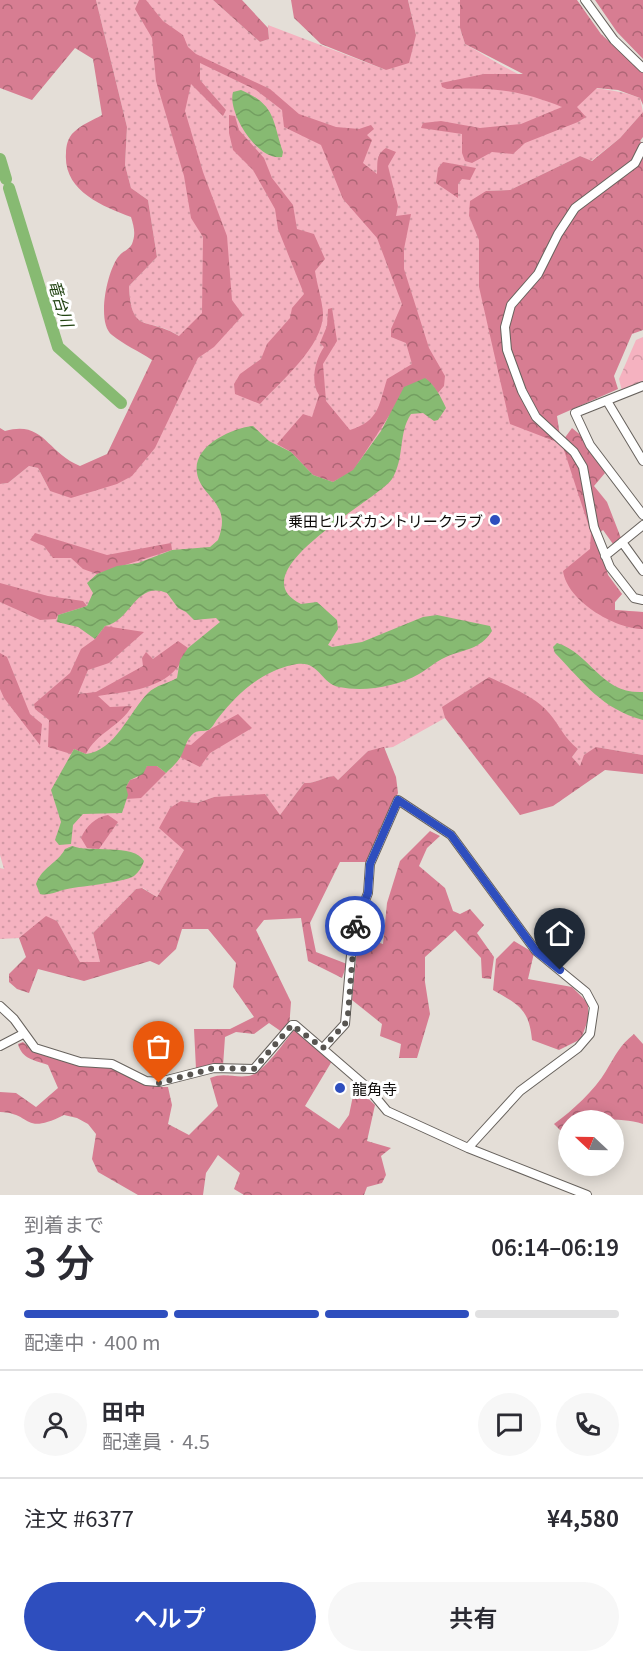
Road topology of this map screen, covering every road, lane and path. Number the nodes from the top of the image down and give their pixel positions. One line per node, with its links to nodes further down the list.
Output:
1 (585, 0): 2 (street)
2 (643, 68)
3 (643, 147): 10 (street)
4 (642, 390): 5 (street)
5 (607, 401): 6 (street); 7 (street)
6 (643, 461)
7 (643, 515)
8 (643, 525): 9 (street)
9 (622, 542): 10 (street); 11 (street)
10 (605, 556): 12 (street)
11 (643, 571)
12 (643, 600)
13 (0, 1006): 14 (street)
14 (23, 1034): 15 (street); 16 (street)
15 (0, 1046)
16 (323, 1048): 17 (street); 17 (street)
17 (468, 1148): 18 (street)
18 (568, 1192): 19 (street)
19 (587, 1195)

